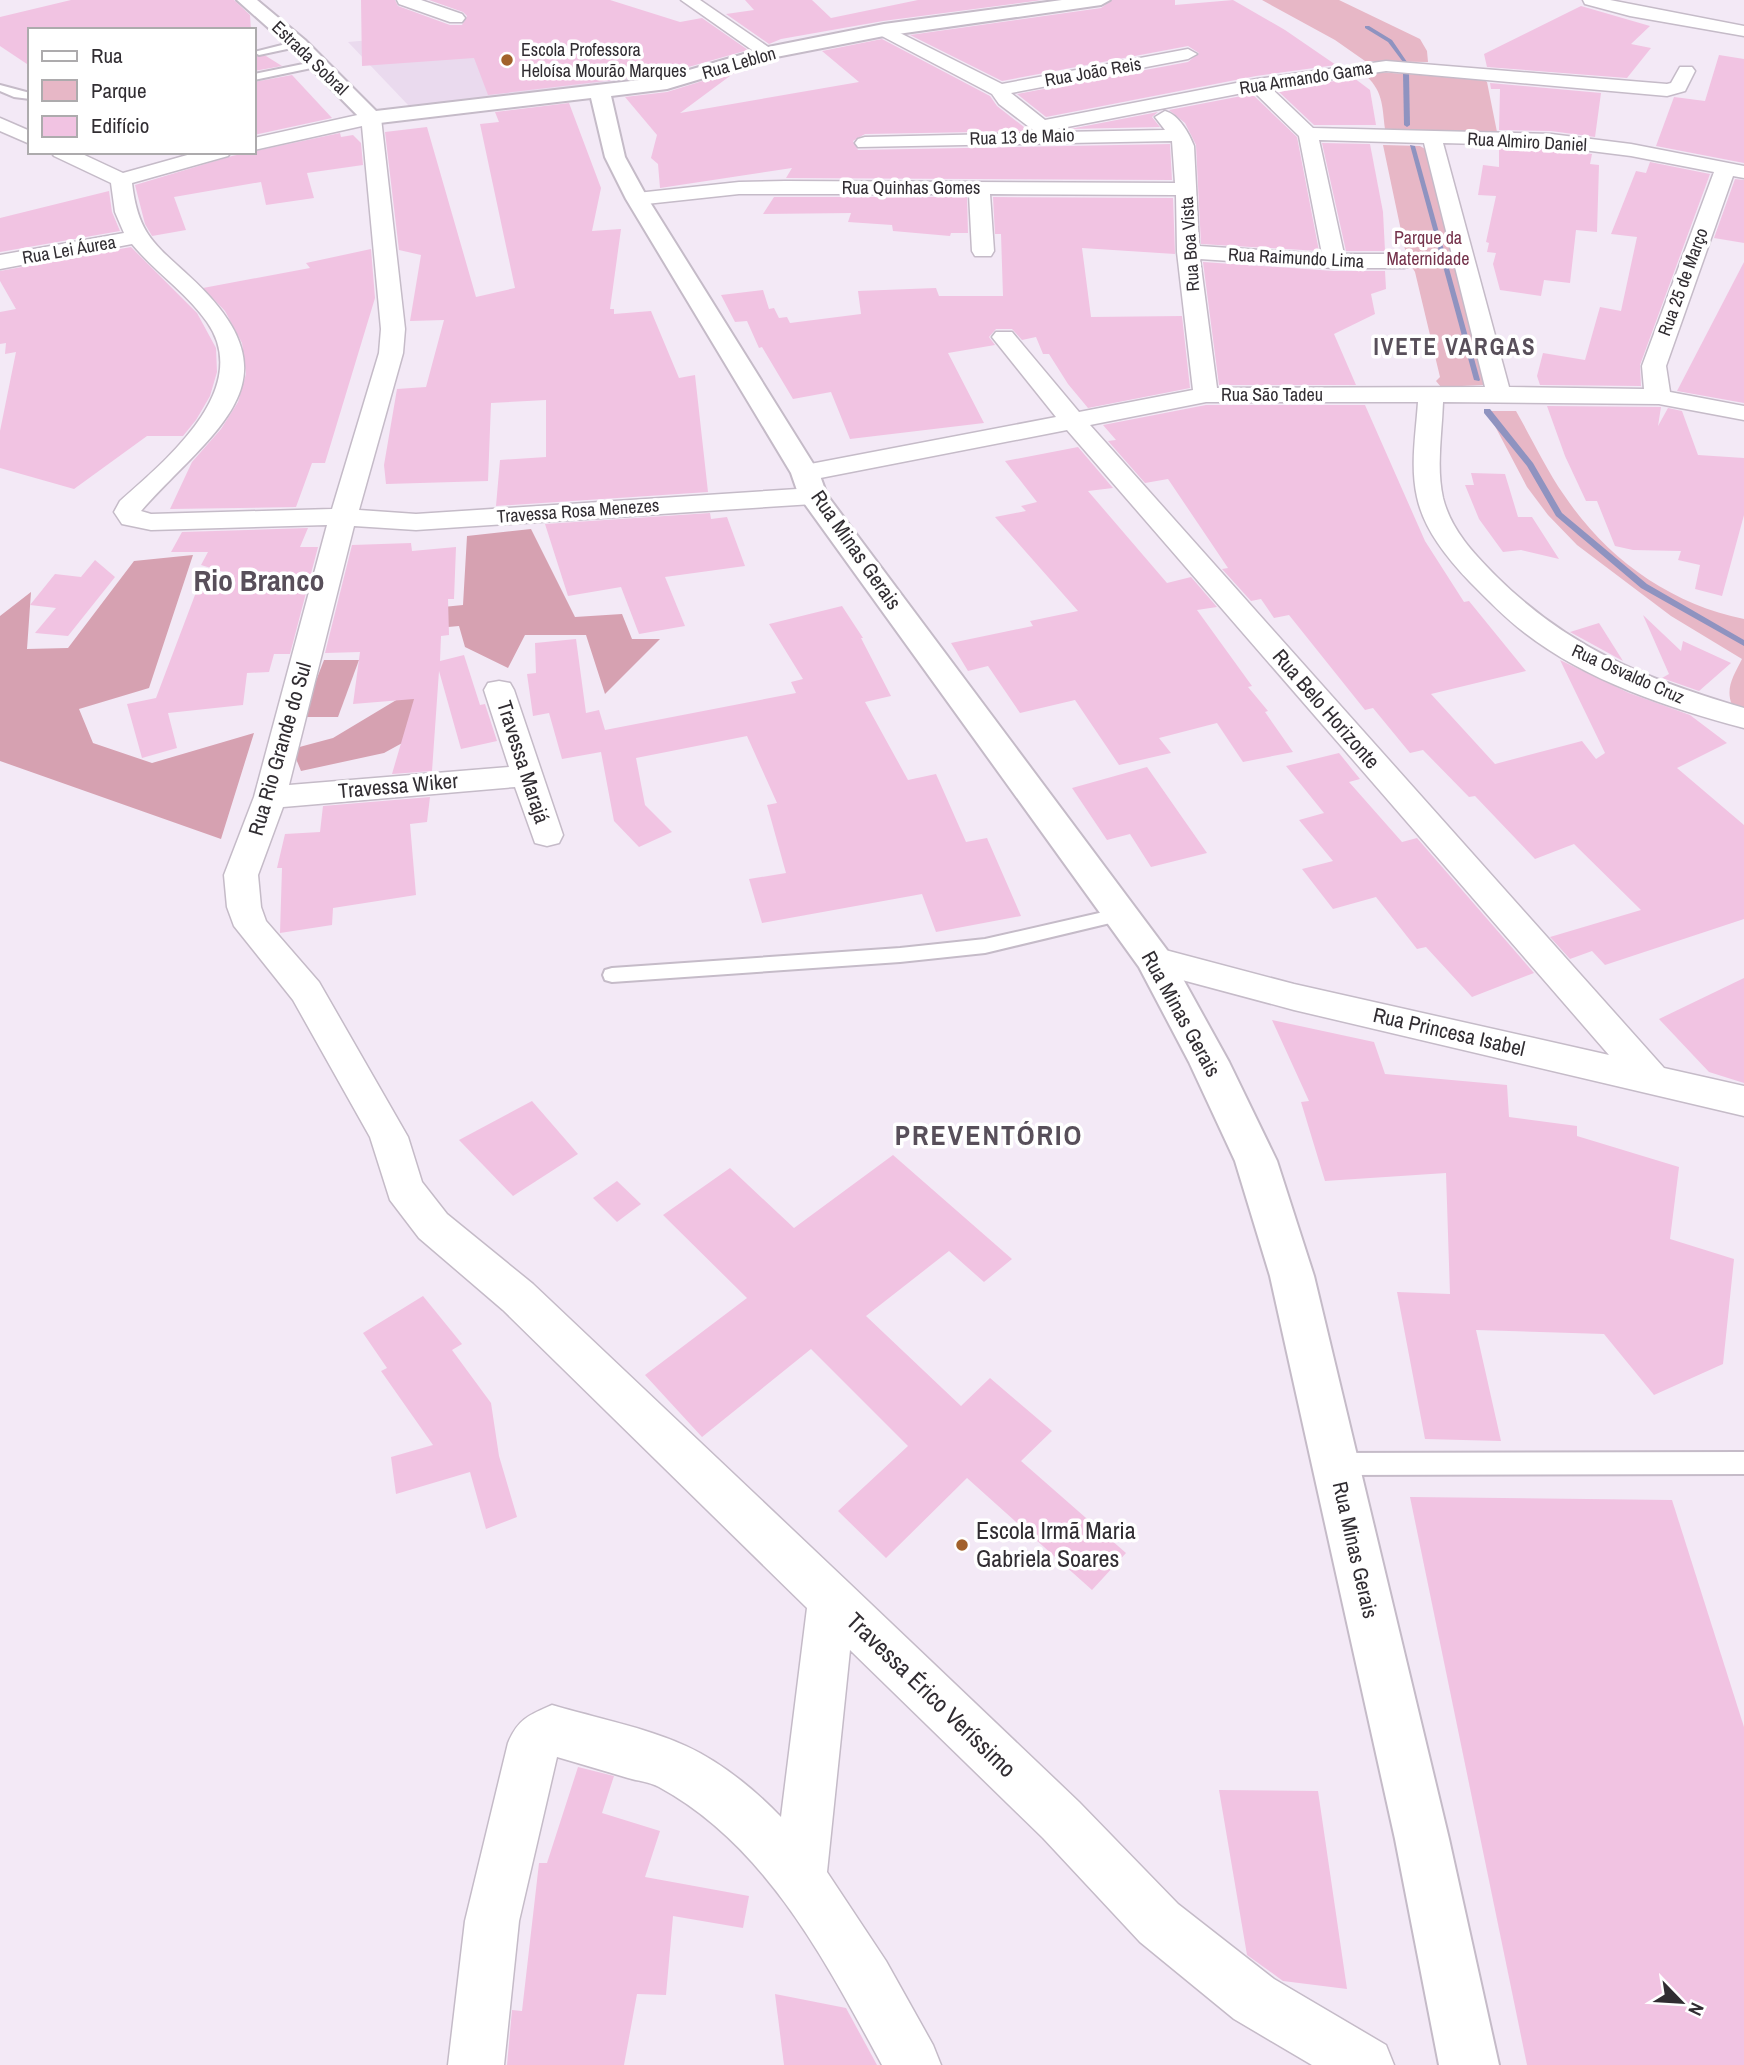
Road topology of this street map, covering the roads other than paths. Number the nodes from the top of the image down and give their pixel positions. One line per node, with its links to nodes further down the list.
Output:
1 (246, 0): 9 (street, Estrada Sobral)
2 (405, 0): 6 (street)
3 (690, 0): 11 (street)
4 (1101, 0): 7 (street, Rua Leblon)
5 (1591, 0): 8 (street)
6 (456, 18)
7 (884, 30): 11 (street, Rua Leblon); 18 (street)
8 (1744, 31)
9 (298, 44): 10 (lane); 13 (street, Estrada Sobral)
10 (259, 52)
11 (768, 53): 19 (street, Rua Leblon)
12 (1188, 54): 18 (street, Rua João Reis)
13 (318, 64): 15 (lane); 22 (street, Estrada Sobral)
14 (1686, 71): 16 (street, Rua Armando Gama)
15 (256, 77)
16 (1257, 85): 21 (street, Rua Armando Gama); 25 (street)
17 (0, 88): 20 (lane)
18 (999, 90): 24 (street)
19 (600, 92): 22 (street, Rua Leblon); 37 (street, Rua Minas Gerais)
20 (28, 96)
21 (1153, 103): 24 (street, Rua Armando Gama); 26 (street)
22 (371, 118): 30 (street, Rua Leblon); 52 (street, Rua Rio Grande do Sul)
23 (0, 124): 27 (street)
24 (1049, 131): 26 (street, Rua 13 de Maio); 29 (street, Rua 13 de Maio)
25 (1308, 134): 28 (street, Rua Almiro Daniel); 41 (street)
26 (1180, 135): 36 (street, Rua Boa Vista)
27 (28, 137)
28 (1427, 137): 33 (street, Rua Almiro Daniel); 45 (street)
29 (865, 143)
30 (256, 144)
31 (65, 154): 34 (street)
32 (214, 154): 34 (street)
33 (1735, 170): 48 (street, Rua 25 de Março)
34 (121, 180): 38 (street)
35 (979, 188): 36 (street, Rua Quinhas Gomes); 37 (street, Rua Quinhas Gomes); 39 (street)
36 (1185, 189): 40 (street, Rua Boa Vista)
37 (637, 199): 51 (street, Rua Minas Gerais)
38 (138, 237): 43 (street, Rua Lei Áurea); 52 (street, Travessa Rosa Menezes)
39 (983, 251)
40 (1188, 252): 41 (street, Rua Raimundo Lima); 46 (street, Rua Boa Vista)
41 (1334, 261): 42 (street, Rua Raimundo Lima)
42 (1404, 261)
43 (0, 262)
44 (1004, 337): 50 (street, Rua Belo Horizonte)
45 (1494, 394): 47 (street, Rua São Tadeu); 48 (street, Rua São Tadeu)
46 (1206, 395): 47 (street, Rua São Tadeu); 50 (street, Rua São Tadeu)
47 (1443, 395): 54 (street, Rua Osvaldo Cruz)
48 (1659, 397): 49 (street, Rua São Tadeu)
49 (1744, 413)
50 (1071, 419): 51 (street, Rua São Tadeu); 61 (street, Rua Belo Horizonte)
51 (809, 484): 52 (street, Travessa Rosa Menezes); 58 (street, Rua Minas Gerais)
52 (343, 517): 56 (street, Rua Rio Grande do Sul)
53 (499, 690): 55 (street, Travessa Marajá)
54 (1744, 718)
55 (527, 776): 56 (street, Travessa Wiker); 57 (street, Travessa Marajá)
56 (270, 797): 63 (street, Rua Rio Grande do Sul)
57 (547, 835)
58 (1121, 914): 59 (street, Rua Minas Gerais); 60 (lane)
59 (1154, 960): 61 (street, Rua Princesa Isabel); 65 (street, Rua Minas Gerais)
60 (612, 975)
61 (1651, 1078): 62 (street, Rua Princesa Isabel)
62 (1744, 1101)
63 (518, 1297): 66 (street, Travessa Érico Veríssimo)
64 (1744, 1463): 65 (lane)
65 (1336, 1464): 71 (street, Rua Minas Gerais)
66 (832, 1599): 67 (street); 70 (street, Travessa Érico Veríssimo)
67 (800, 1877): 68 (street); 69 (street)
68 (476, 2065)
69 (913, 2065)
70 (1367, 2065)
71 (1469, 2065)

